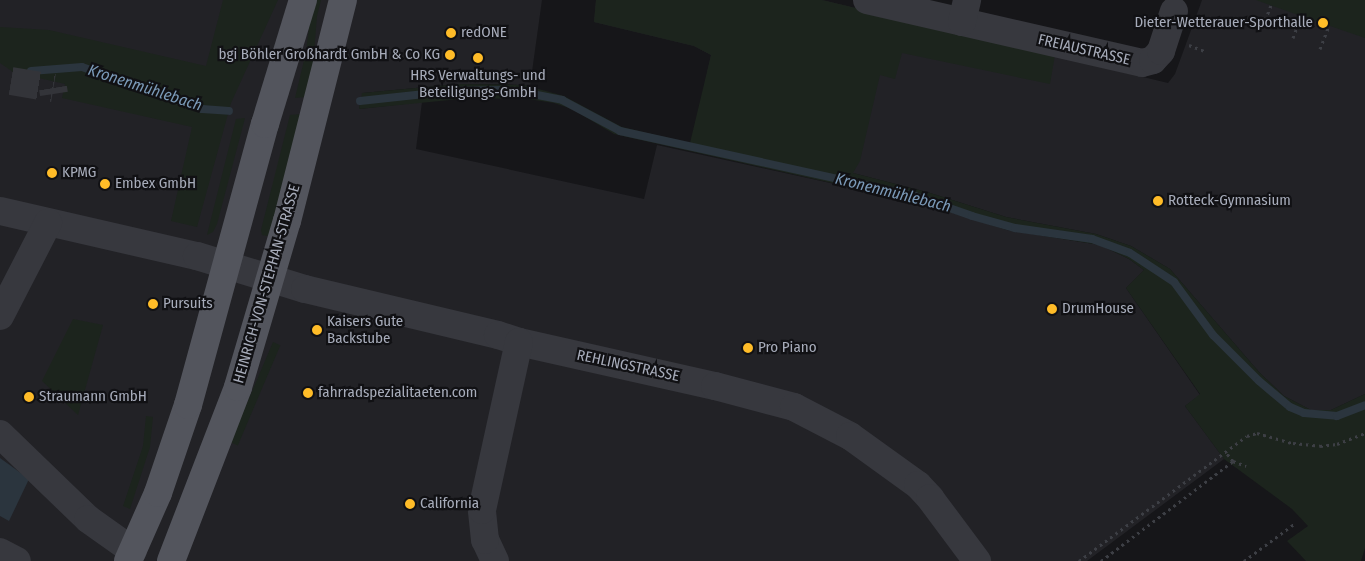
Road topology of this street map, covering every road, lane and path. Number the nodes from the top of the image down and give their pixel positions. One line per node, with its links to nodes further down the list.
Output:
1 (303, 0): 16 (main road)
2 (343, 0): 17 (main road, HEINRICH-VON-STEPHAN-STRASSE)
3 (867, 0): 5 (street, FREIAUSTRASSE)
4 (1271, 5): 8 (path)
5 (965, 11): 6 (street, FREIAUSTRASSE)
6 (1174, 11)
7 (1301, 16): 10 (path)
8 (1263, 26)
9 (1329, 26): 12 (path)
10 (1293, 38)
11 (1182, 42): 13 (path)
12 (1320, 49)
13 (1207, 52)
14 (0, 211): 15 (street)
15 (48, 222): 16 (street); 18 (street)
16 (228, 265): 17 (street, REHLINGSTRASSE); 27 (main road)
17 (270, 279): 19 (street, REHLINGSTRASSE); 29 (main road, HEINRICH-VON-STEPHAN-STRASSE)
18 (0, 316)
19 (519, 342): 30 (street); 31 (street, REHLINGSTRASSE)
20 (1365, 433): 22 (path)
21 (0, 434): 27 (street)
22 (1225, 452): 23 (path); 32 (path)
23 (1233, 462): 24 (path); 33 (path)
24 (1246, 466)
25 (1294, 524): 34 (path)
26 (0, 552): 28 (street)
27 (130, 556)
28 (17, 561)
29 (171, 561)
30 (495, 561)
31 (977, 561)
32 (1079, 561)
33 (1101, 561)
34 (1244, 561)

